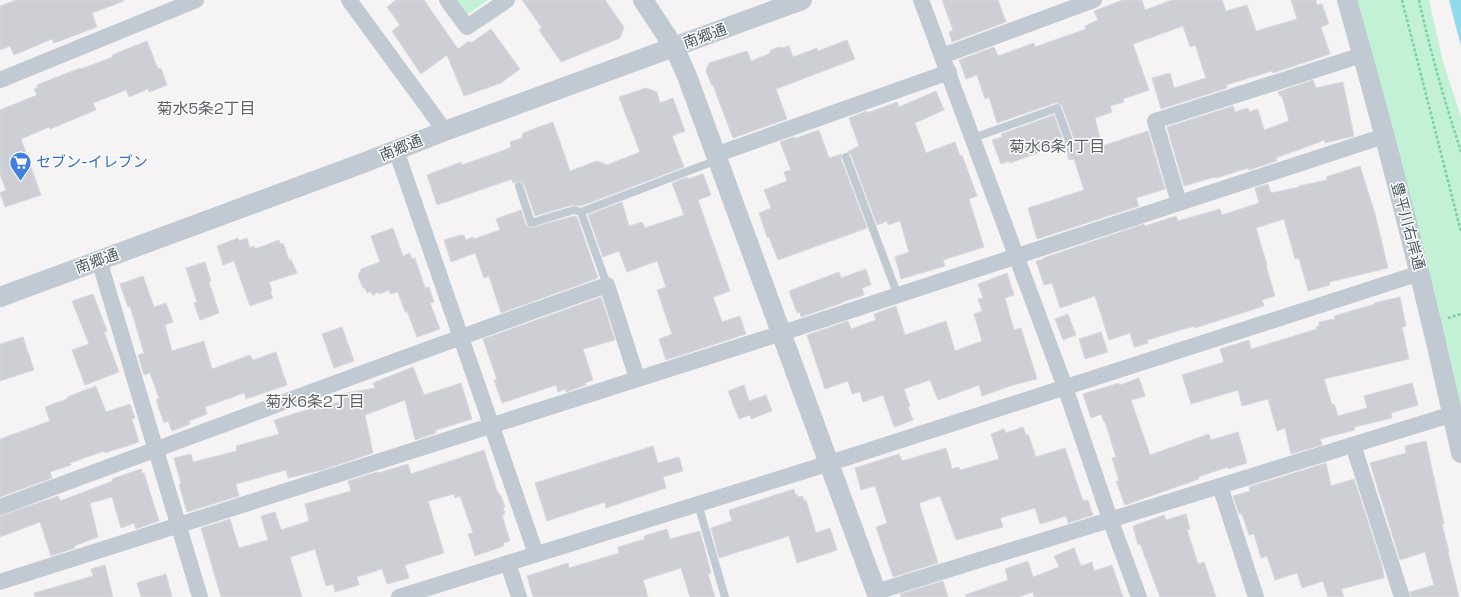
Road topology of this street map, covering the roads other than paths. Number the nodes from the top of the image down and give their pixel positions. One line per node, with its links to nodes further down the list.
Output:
1 (196, 0): 14 (street)
2 (349, 0): 15 (street)
3 (447, 0): 4 (street)
4 (507, 0)
5 (642, 0): 10 (street)
6 (802, 0): 10 (street, 南郷通)
7 (921, 0): 12 (street)
8 (1094, 0): 12 (street)
9 (1347, 0): 11 (street, 豊平川右岸通)
10 (674, 47): 15 (street, 南郷通); 21 (street)
11 (1362, 55): 16 (street, 豊平川右岸通); 23 (street)
12 (942, 56): 13 (street)
13 (949, 72): 17 (street); 21 (street)
14 (0, 80)
15 (445, 131): 19 (street, 南郷通)
16 (1384, 136): 23 (street); 27 (street, 豊平川右岸通)
17 (973, 138): 18 (lane); 25 (street)
18 (1068, 138)
19 (396, 150): 26 (street, 南郷通); 32 (street)
20 (846, 157): 30 (lane)
21 (716, 158): 24 (lane); 31 (street)
22 (519, 186): 24 (lane)
23 (1179, 203): 25 (street)
24 (581, 212): 28 (lane)
25 (1016, 257): 30 (street); 34 (street)
26 (99, 260): 29 (street, 南郷通); 38 (street)
27 (1420, 273): 34 (street); 35 (street, 豊平川右岸通)
28 (607, 285): 32 (street); 33 (street)
29 (1, 294)
30 (898, 296): 31 (street)
31 (782, 333): 33 (street); 40 (street)
32 (461, 336): 36 (street); 38 (street)
33 (637, 378): 36 (street)
34 (1065, 386): 40 (street); 44 (street)
35 (1453, 414): 37 (street); 39 (street, 豊平川右岸通)
36 (492, 426): 45 (street); 46 (street)
37 (1353, 445): 41 (street); 56 (street)
38 (155, 450): 43 (street); 45 (street)
39 (1461, 453)
40 (830, 463): 42 (street); 49 (street)
41 (1220, 486): 44 (street); 55 (street)
42 (698, 504): 46 (street); 53 (lane)
43 (0, 507)
44 (1110, 519): 49 (street); 54 (street)
45 (179, 525): 48 (street); 50 (street)
46 (536, 554): 47 (street)
47 (508, 563): 51 (street); 52 (street)
48 (0, 582)
49 (877, 595)
50 (200, 597)
51 (399, 597)
52 (519, 597)
53 (725, 597)
54 (1139, 597)
55 (1256, 597)
56 (1402, 597)

